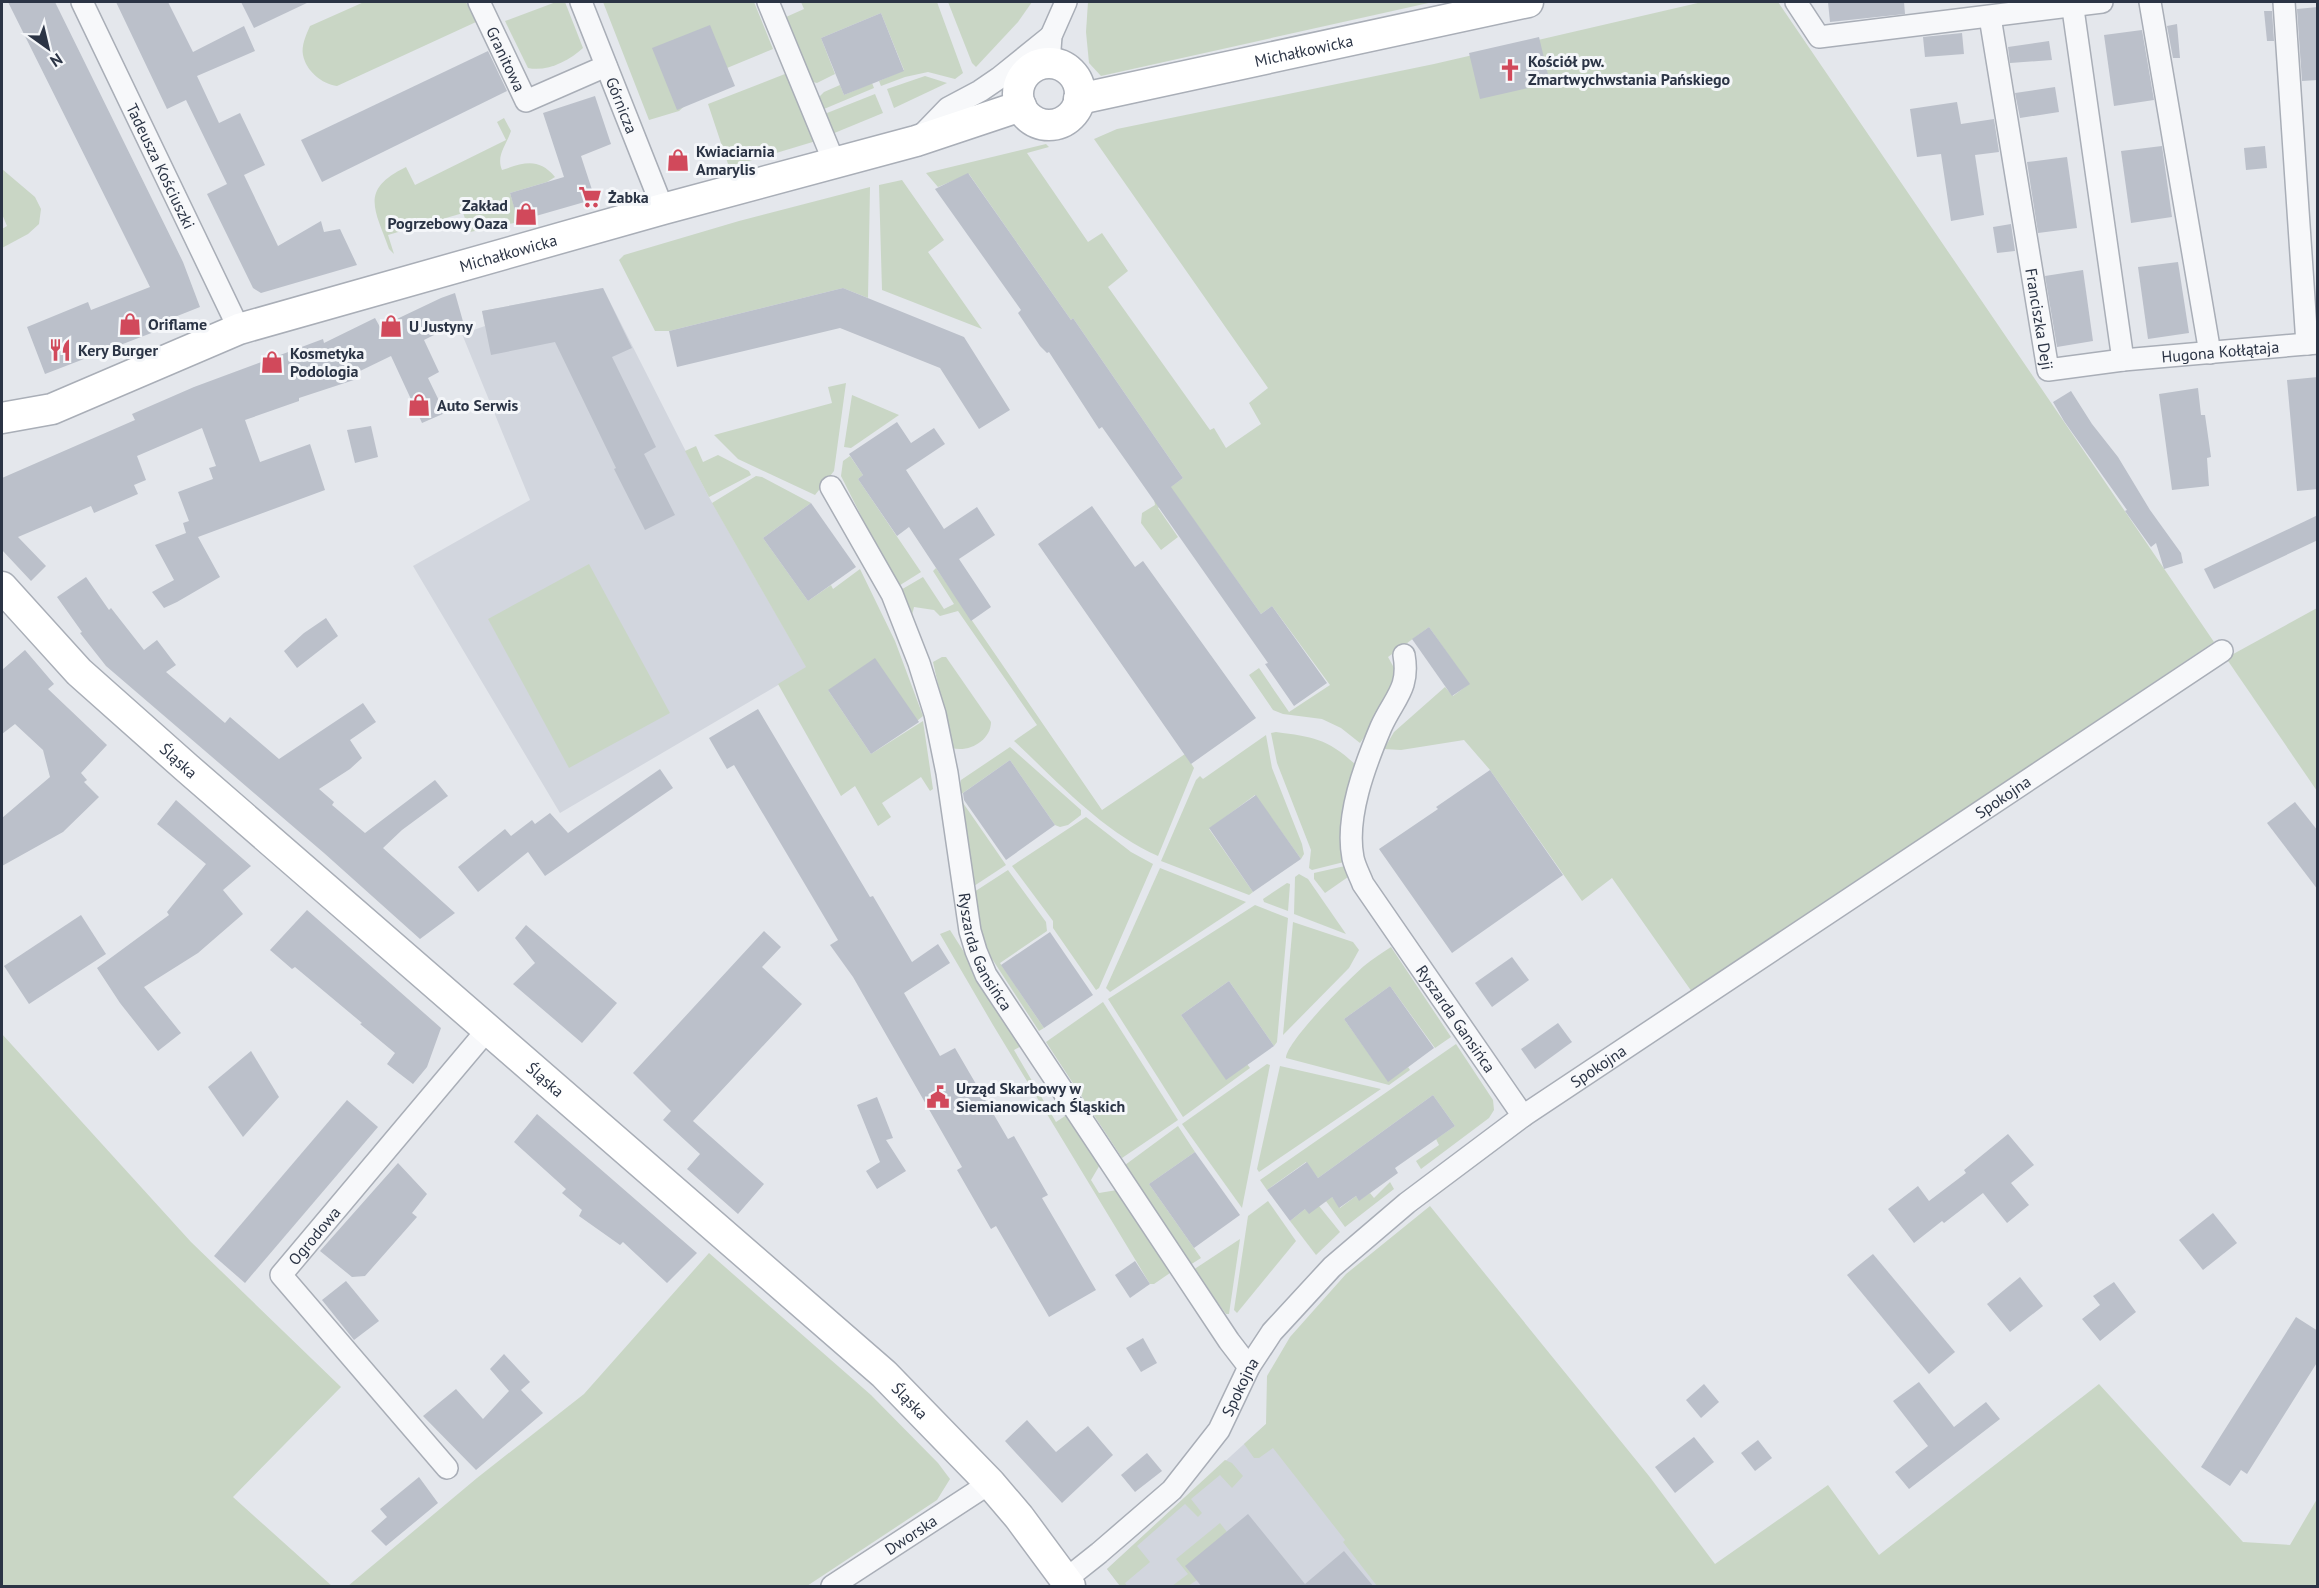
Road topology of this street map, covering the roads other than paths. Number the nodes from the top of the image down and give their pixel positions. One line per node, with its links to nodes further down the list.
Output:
1 (82, 2): 20 (street, Tadeusza Kościuszki)
2 (479, 2): 14 (street, Granitowa)
3 (581, 2): 14 (street, Górnicza)
4 (768, 2): 18 (street)
5 (1066, 2): 13 (street)
6 (1528, 2): 15 (street, Michałkowicka)
7 (1796, 2): 12 (street)
8 (2102, 2): 11 (street)
9 (2150, 2): 22 (street)
10 (2284, 2): 21 (street)
11 (2072, 4): 12 (street); 23 (street)
12 (1990, 16): 23 (street, Franciszka Deji)
13 (1050, 49): 15 (street); 16 (street); 17 (street)
14 (606, 66): 19 (street, Górnicza)
15 (1079, 99): 16 (street)
16 (1020, 106): 17 (street, Michałkowicka)
17 (916, 141): 18 (street, Michałkowicka)
18 (834, 162): 19 (street, Michałkowicka)
19 (663, 209): 20 (street, Michałkowicka)
20 (239, 329): 24 (street, Michałkowicka)
21 (2312, 344): 22 (street, Hugona Kołłątaja)
22 (2210, 353): 23 (street, Hugona Kołłątaja)
23 (2123, 360)
24 (2, 418)
25 (831, 487): 31 (street, Ryszarda Gansińca)
26 (2, 587): 29 (street, Śląska)
27 (2222, 651): 30 (street, Spokojna)
28 (1404, 655): 30 (street, Ryszarda Gansińca)
29 (488, 1029): 32 (street, Ogrodowa); 33 (street, Śląska)
30 (1523, 1116): 31 (street, Spokojna)
31 (1249, 1367): 34 (street, Spokojna)
32 (447, 1468)
33 (990, 1483): 34 (street, Śląska); 35 (street, Dworska)
34 (1068, 1583)
35 (832, 1587)

